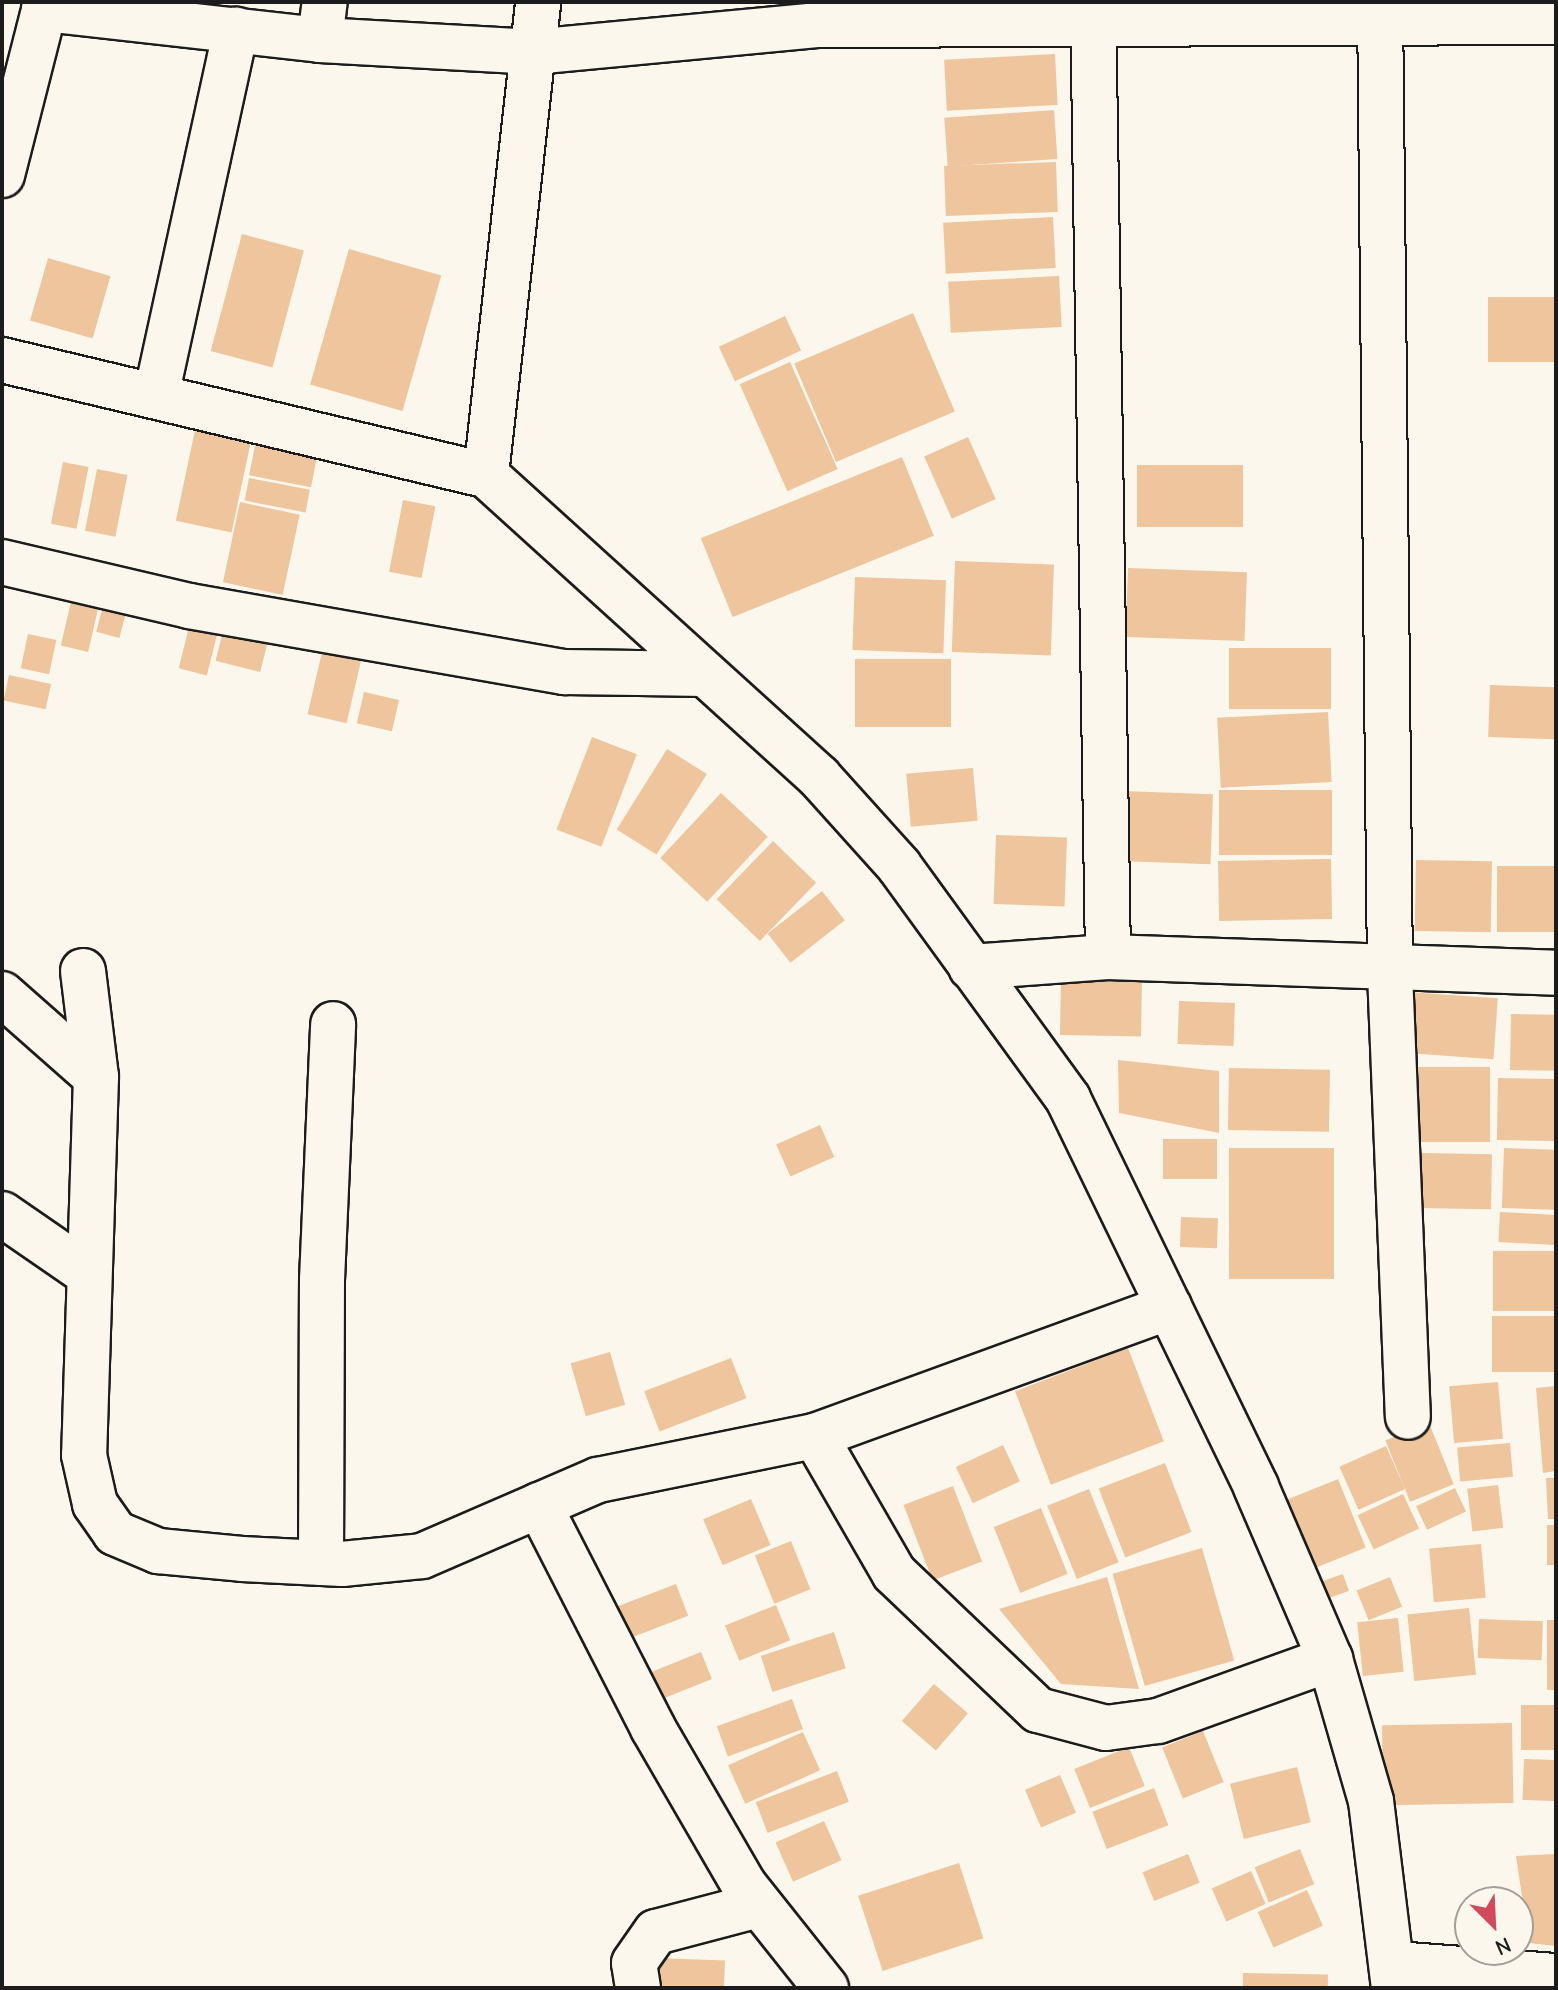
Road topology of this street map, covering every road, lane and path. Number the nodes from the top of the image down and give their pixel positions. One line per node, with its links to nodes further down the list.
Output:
1 (538, 2): 9 (street)
2 (45, 6): 8 (street); 10 (street)
3 (1093, 11): 4 (street); 5 (street); 16 (street)
4 (817, 13): 9 (street)
5 (1380, 13): 7 (street); 19 (street)
6 (322, 21): 8 (street); 9 (street)
7 (1556, 22)
8 (236, 30): 12 (street)
9 (533, 52): 13 (street)
10 (2, 175)
11 (2, 360): 12 (street)
12 (156, 396): 13 (street)
13 (486, 475): 15 (street)
14 (2, 562): 15 (street)
15 (704, 674): 17 (street)
16 (1108, 957): 17 (street); 19 (street)
17 (971, 967): 26 (street)
18 (83, 971): 23 (street)
19 (1390, 972): 20 (street); 27 (street)
20 (1556, 973)
21 (2, 994): 23 (street)
22 (333, 1024): 30 (street)
23 (96, 1077): 25 (street)
24 (2, 1214): 25 (street)
25 (86, 1272): 30 (street)
26 (1169, 1307): 28 (street); 31 (street)
27 (1408, 1417)
28 (815, 1436): 29 (street); 31 (street)
29 (539, 1505): 30 (street); 32 (street)
30 (321, 1563)
31 (1330, 1659): 33 (street)
32 (758, 1905): 35 (street); 36 (street)
33 (1395, 1976): 34 (street)
34 (1556, 1976)
35 (638, 1988)
36 (826, 1988)

